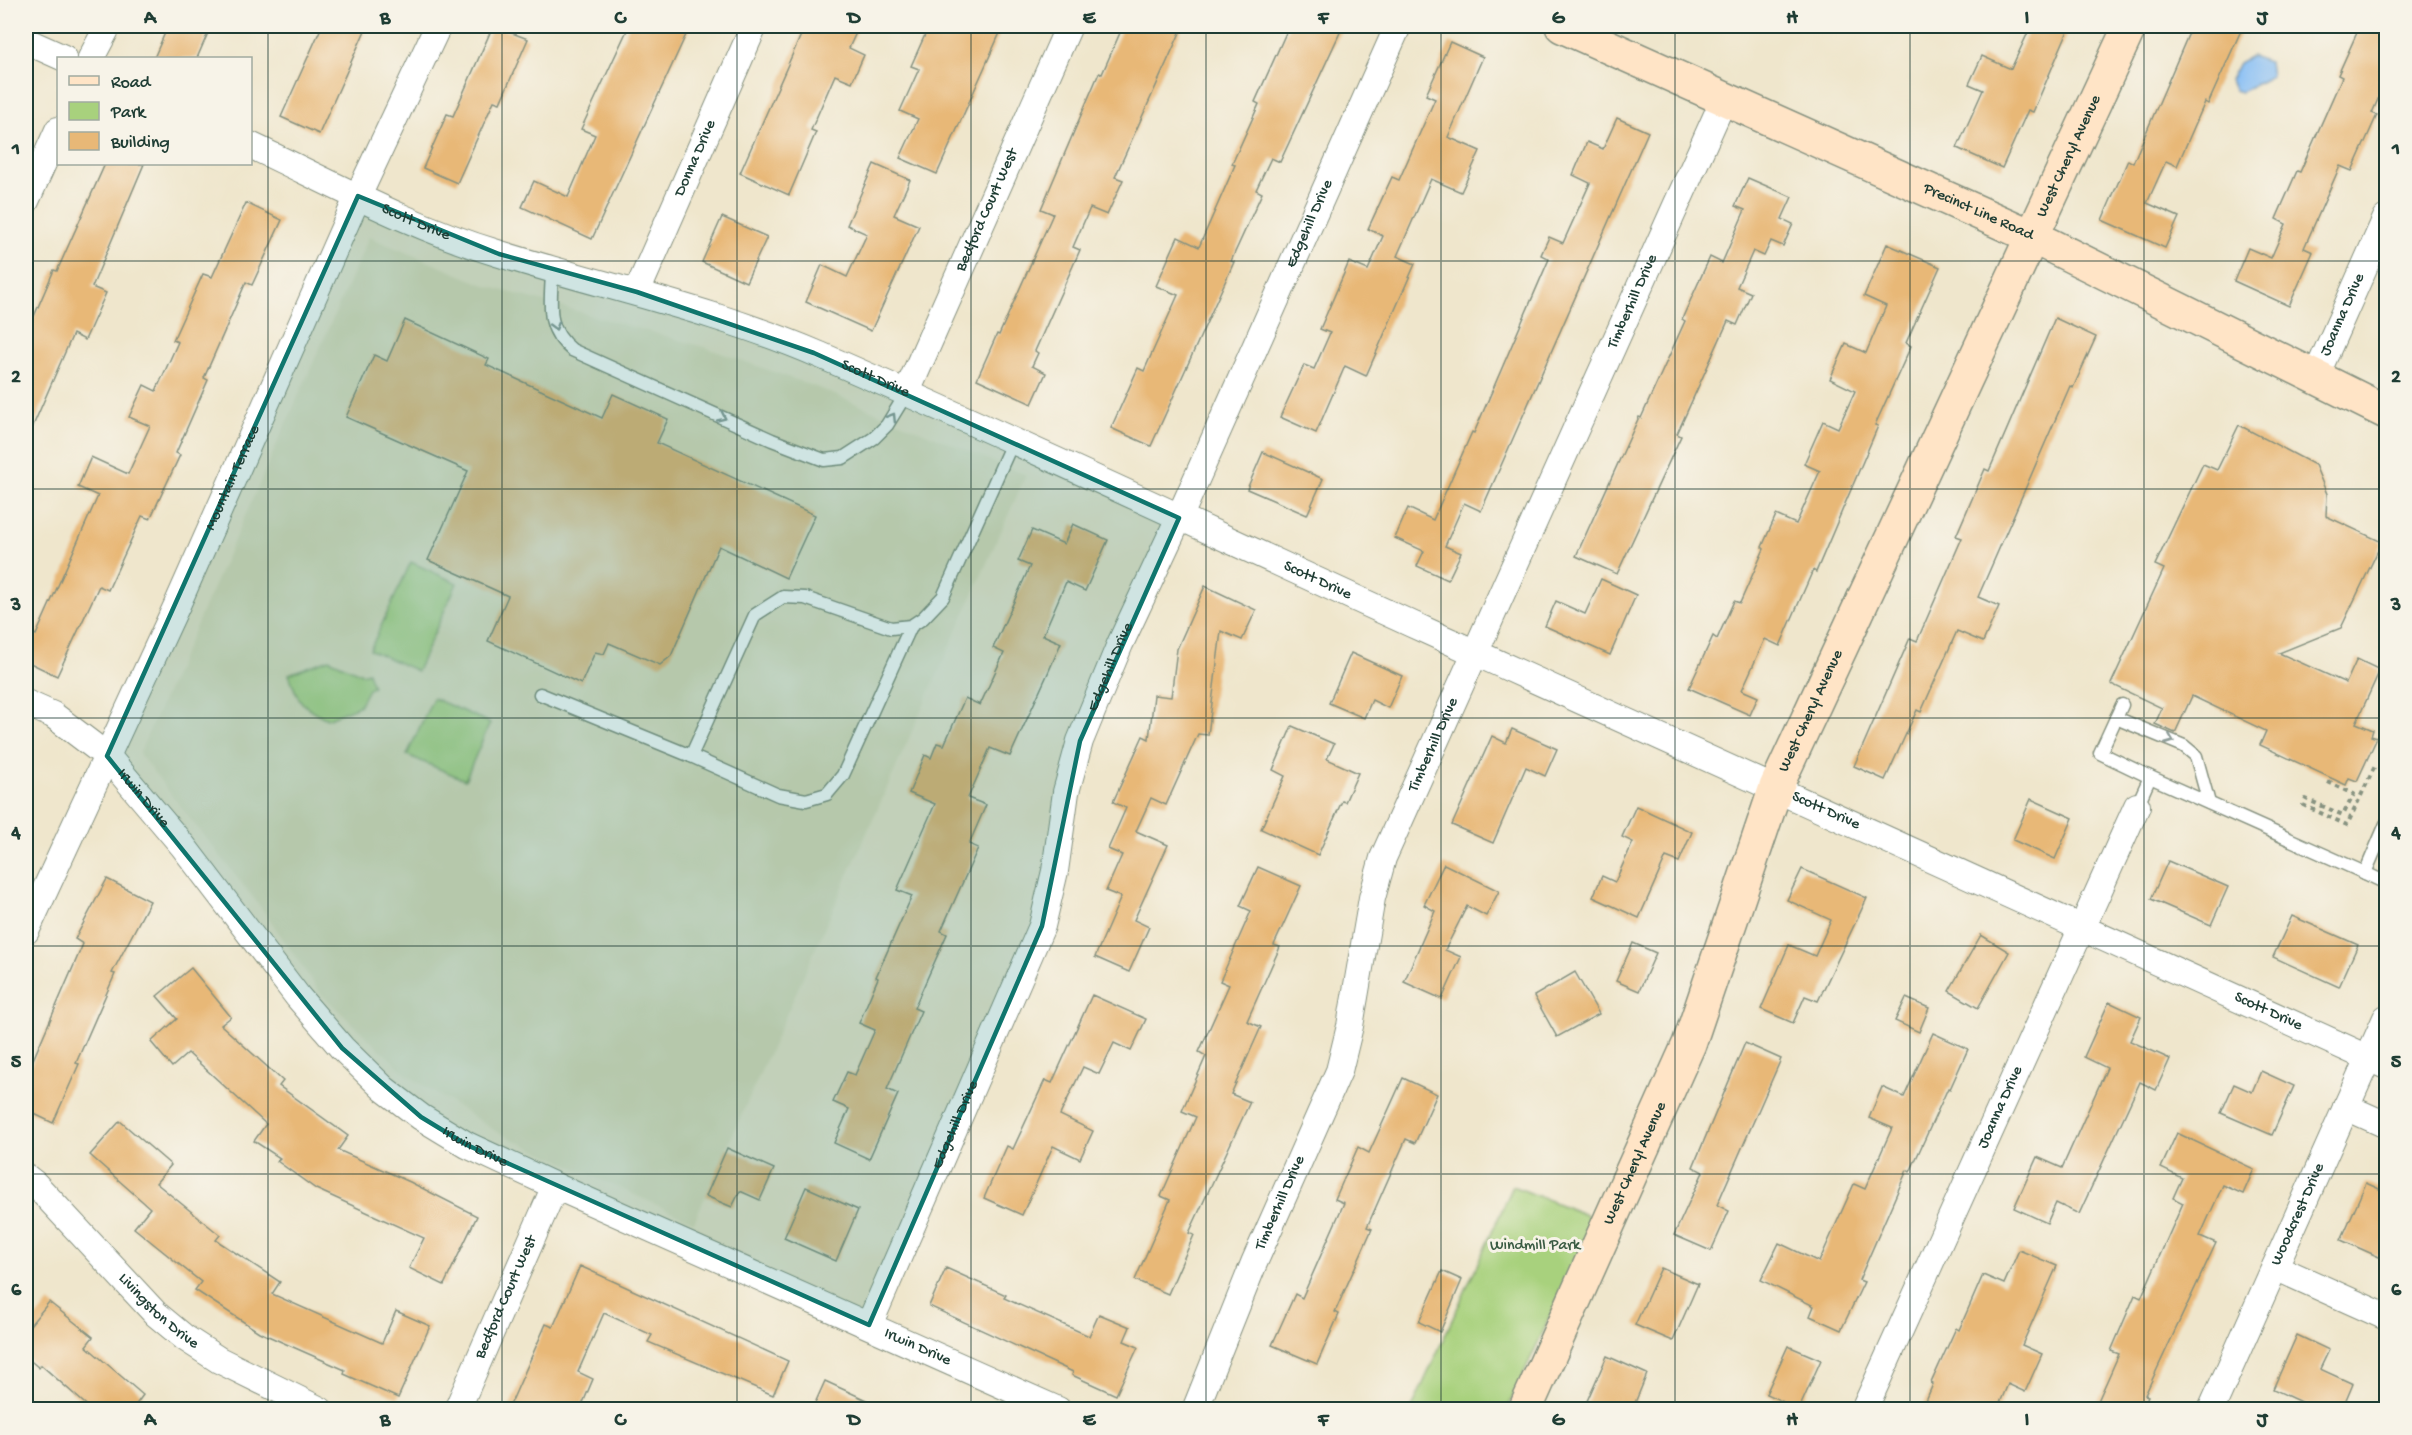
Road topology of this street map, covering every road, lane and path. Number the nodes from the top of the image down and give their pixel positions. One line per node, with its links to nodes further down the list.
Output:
1 (108, 26): 10 (street)
2 (438, 26): 14 (street, Mountain Terrace)
3 (754, 26): 19 (street, Donna Drive)
4 (1069, 26): 21 (street, Bedford Court West)
5 (1398, 26): 24 (street, Edgehill Drive)
6 (1562, 26): 11 (street, Precinct Line Road)
7 (2130, 26): 17 (street, West Cheryl Avenue)
8 (26, 41): 9 (street)
9 (62, 57)
10 (92, 57)
11 (1724, 99): 17 (street, Precinct Line Road); 26 (street, Timberhill Drive)
12 (57, 132): 15 (street)
13 (252, 146): 14 (street, Scott Drive)
14 (358, 196): 18 (street, Scott Drive); 31 (street, Mountain Terrace)
15 (26, 201)
16 (2386, 218): 20 (street, Joanna Drive)
17 (2031, 236): 20 (street, Precinct Line Road); 36 (street, West Cheryl Avenue)
18 (552, 268): 19 (street, Scott Drive); 21 (lane, one-way to 21)
19 (637, 292): 21 (street, Scott Drive)
20 (2315, 378): 22 (street, Precinct Line Road)
21 (906, 394): 23 (street, Scott Drive)
22 (2386, 412)
23 (1013, 441): 24 (street, Scott Drive); 25 (lane)
24 (1179, 518): 26 (street, Scott Drive); 52 (street, Edgehill Drive)
25 (911, 626): 32 (lane); 32 (lane)
26 (1474, 652): 36 (street, Scott Drive); 56 (street, Timberhill Drive)
27 (540, 694): 32 (lane)
28 (26, 703): 31 (street, Irwin Drive)
29 (2122, 705): 30 (lane)
30 (2116, 718): 34 (lane); 37 (lane, one-way to 37)
31 (106, 756): 43 (street, Mountain Terrace); 49 (street, Irwin Drive)
32 (691, 756)
33 (2376, 764): 35 (path)
34 (2150, 777): 37 (lane); 38 (lane)
35 (2328, 782)
36 (1776, 787): 42 (street, Scott Drive); 57 (street, West Cheryl Avenue)
37 (2210, 803): 40 (lane)
38 (2137, 806): 42 (street, Joanna Drive)
39 (2386, 824): 40 (lane)
40 (2365, 873): 41 (lane)
41 (2386, 883)
42 (2083, 926): 45 (street, Scott Drive); 58 (street, Joanna Drive)
43 (26, 931)
44 (2386, 1018): 45 (street, Woodcrest Drive)
45 (2378, 1062): 46 (street, Woodcrest Drive)
46 (2346, 1107): 47 (street); 50 (street, Woodcrest Drive)
47 (2386, 1125)
48 (26, 1177): 53 (street, Livingston Drive)
49 (555, 1186): 52 (street, Irwin Drive); 54 (street, Bedford Court West)
50 (2275, 1267): 51 (street); 59 (street, Woodcrest Drive)
51 (2386, 1317)
52 (869, 1325): 55 (street, Irwin Drive)
53 (320, 1410)
54 (457, 1410)
55 (1058, 1410)
56 (1195, 1410)
57 (1525, 1410)
58 (1864, 1410)
59 (2211, 1410)

